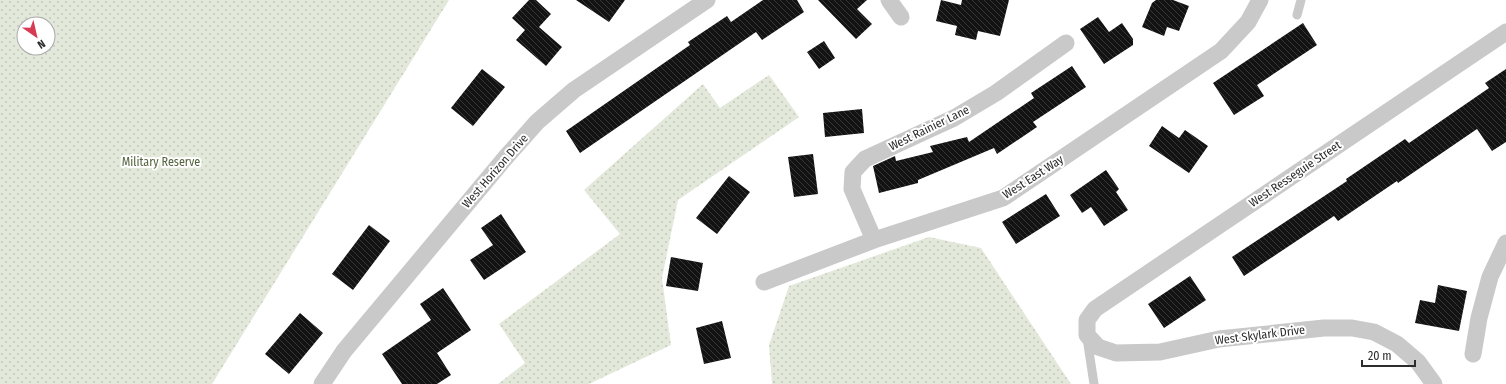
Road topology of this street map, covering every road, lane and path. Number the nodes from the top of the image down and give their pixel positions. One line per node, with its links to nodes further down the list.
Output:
1 (707, 0): 14 (street, West Horizon Drive)
2 (889, 0): 6 (street)
3 (1260, 0): 9 (street, West East Way)
4 (1301, 0): 5 (lane)
5 (1297, 15)
6 (901, 17)
7 (1506, 32): 12 (street, West Resseguie Street)
8 (1066, 43): 9 (street, West Rainier Lane)
9 (874, 240): 11 (street, West East Way)
10 (1506, 243): 13 (street)
11 (764, 282)
12 (1087, 327): 15 (lane); 16 (street, West Skylark Drive)
13 (1473, 354)
14 (322, 384)
15 (1094, 384)
16 (1434, 384)

